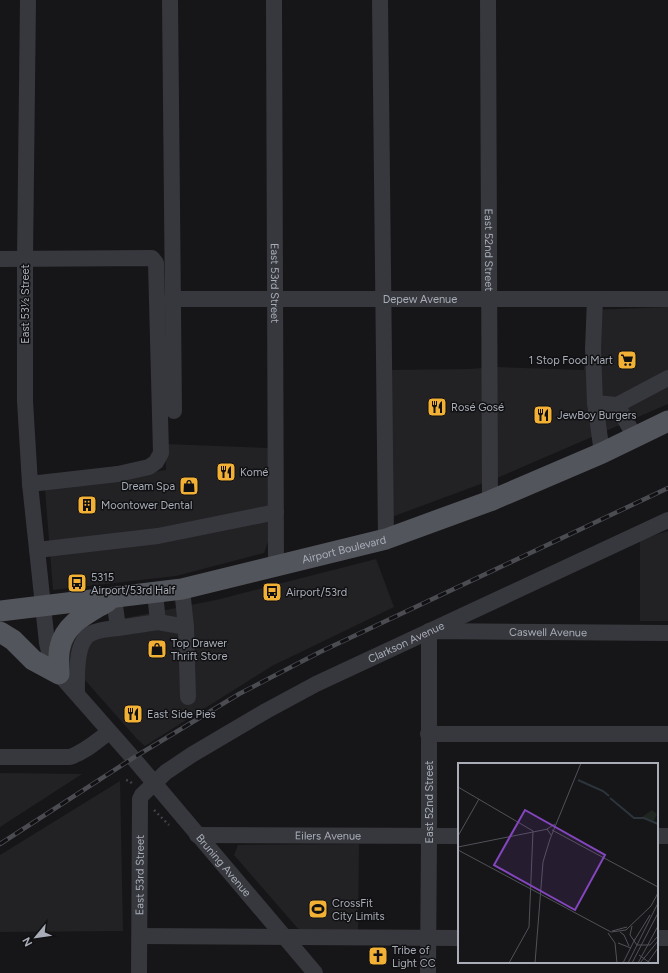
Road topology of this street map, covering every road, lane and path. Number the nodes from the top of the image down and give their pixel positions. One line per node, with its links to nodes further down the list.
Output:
1 (28, 0): 7 (street, East 53½ Street)
2 (170, 0): 8 (street)
3 (274, 0): 9 (street, East 53rd Street)
4 (380, 0): 10 (street)
5 (488, 0): 11 (street, East 52nd Street)
6 (0, 259): 7 (street)
7 (25, 259): 21 (street, East 53½ Street); 21 (street)
8 (172, 299): 9 (street, Depew Avenue); 17 (street)
9 (275, 299): 10 (street, Depew Avenue); 23 (street, East 53rd Street)
10 (383, 299): 11 (street, Depew Avenue); 25 (street)
11 (489, 299): 12 (street, Depew Avenue); 22 (street, East 52nd Street)
12 (595, 299): 13 (street, Depew Avenue); 15 (street)
13 (668, 299)
14 (668, 378): 16 (street)
15 (595, 403): 16 (street); 20 (street)
16 (618, 405): 19 (street)
17 (174, 411)
18 (668, 421): 19 (main road, Airport Boulevard)
19 (635, 436): 20 (main road, Airport Boulevard)
20 (602, 453): 22 (main road, Airport Boulevard)
21 (30, 484): 26 (street, East 53½ Street)
22 (490, 501): 25 (main road, Airport Boulevard)
23 (276, 512): 26 (street); 27 (street, East 53rd Street)
24 (668, 520): 36 (street, Clarkson Avenue)
25 (386, 539): 27 (main road, Airport Boulevard)
26 (37, 550): 31 (street, East 53½ Street)
27 (276, 565): 28 (main road, Airport Boulevard)
28 (182, 589): 29 (main road, Airport Boulevard); 34 (street)
29 (155, 593): 30 (main road, Airport Boulevard); 33 (street)
30 (113, 598): 31 (main road, Airport Boulevard); 35 (street); 39 (main road)
31 (43, 607): 32 (main road, Airport Boulevard); 39 (street)
32 (0, 611)
33 (158, 622): 34 (street); 35 (street)
34 (186, 627): 41 (street)
35 (118, 628): 40 (street)
36 (429, 631): 38 (street, Caswell Avenue); 43 (street, East 52nd Street); 46 (street, Clarkson Avenue)
37 (0, 632): 39 (main road)
38 (668, 633)
39 (59, 674): 40 (street)
40 (77, 694): 42 (street)
41 (188, 697)
42 (109, 732): 45 (street); 46 (street, Bruning Avenue)
43 (428, 734): 44 (street); 48 (street, East 52nd Street)
44 (668, 734)
45 (0, 757)
46 (154, 783): 47 (street, Bruning Avenue); 50 (street, East 53rd Street)
47 (197, 835): 48 (street, Eilers Avenue); 51 (street, Bruning Avenue)
48 (429, 836): 49 (street, Eilers Avenue); 52 (street, East 52nd Street)
49 (458, 836)
50 (140, 936): 51 (street); 54 (street, East 53rd Street)
51 (284, 937): 52 (street); 55 (street, Bruning Avenue)
52 (427, 938): 53 (street); 56 (street, East 52nd Street)
53 (458, 938)
54 (139, 973)
55 (315, 973)
56 (428, 973)

